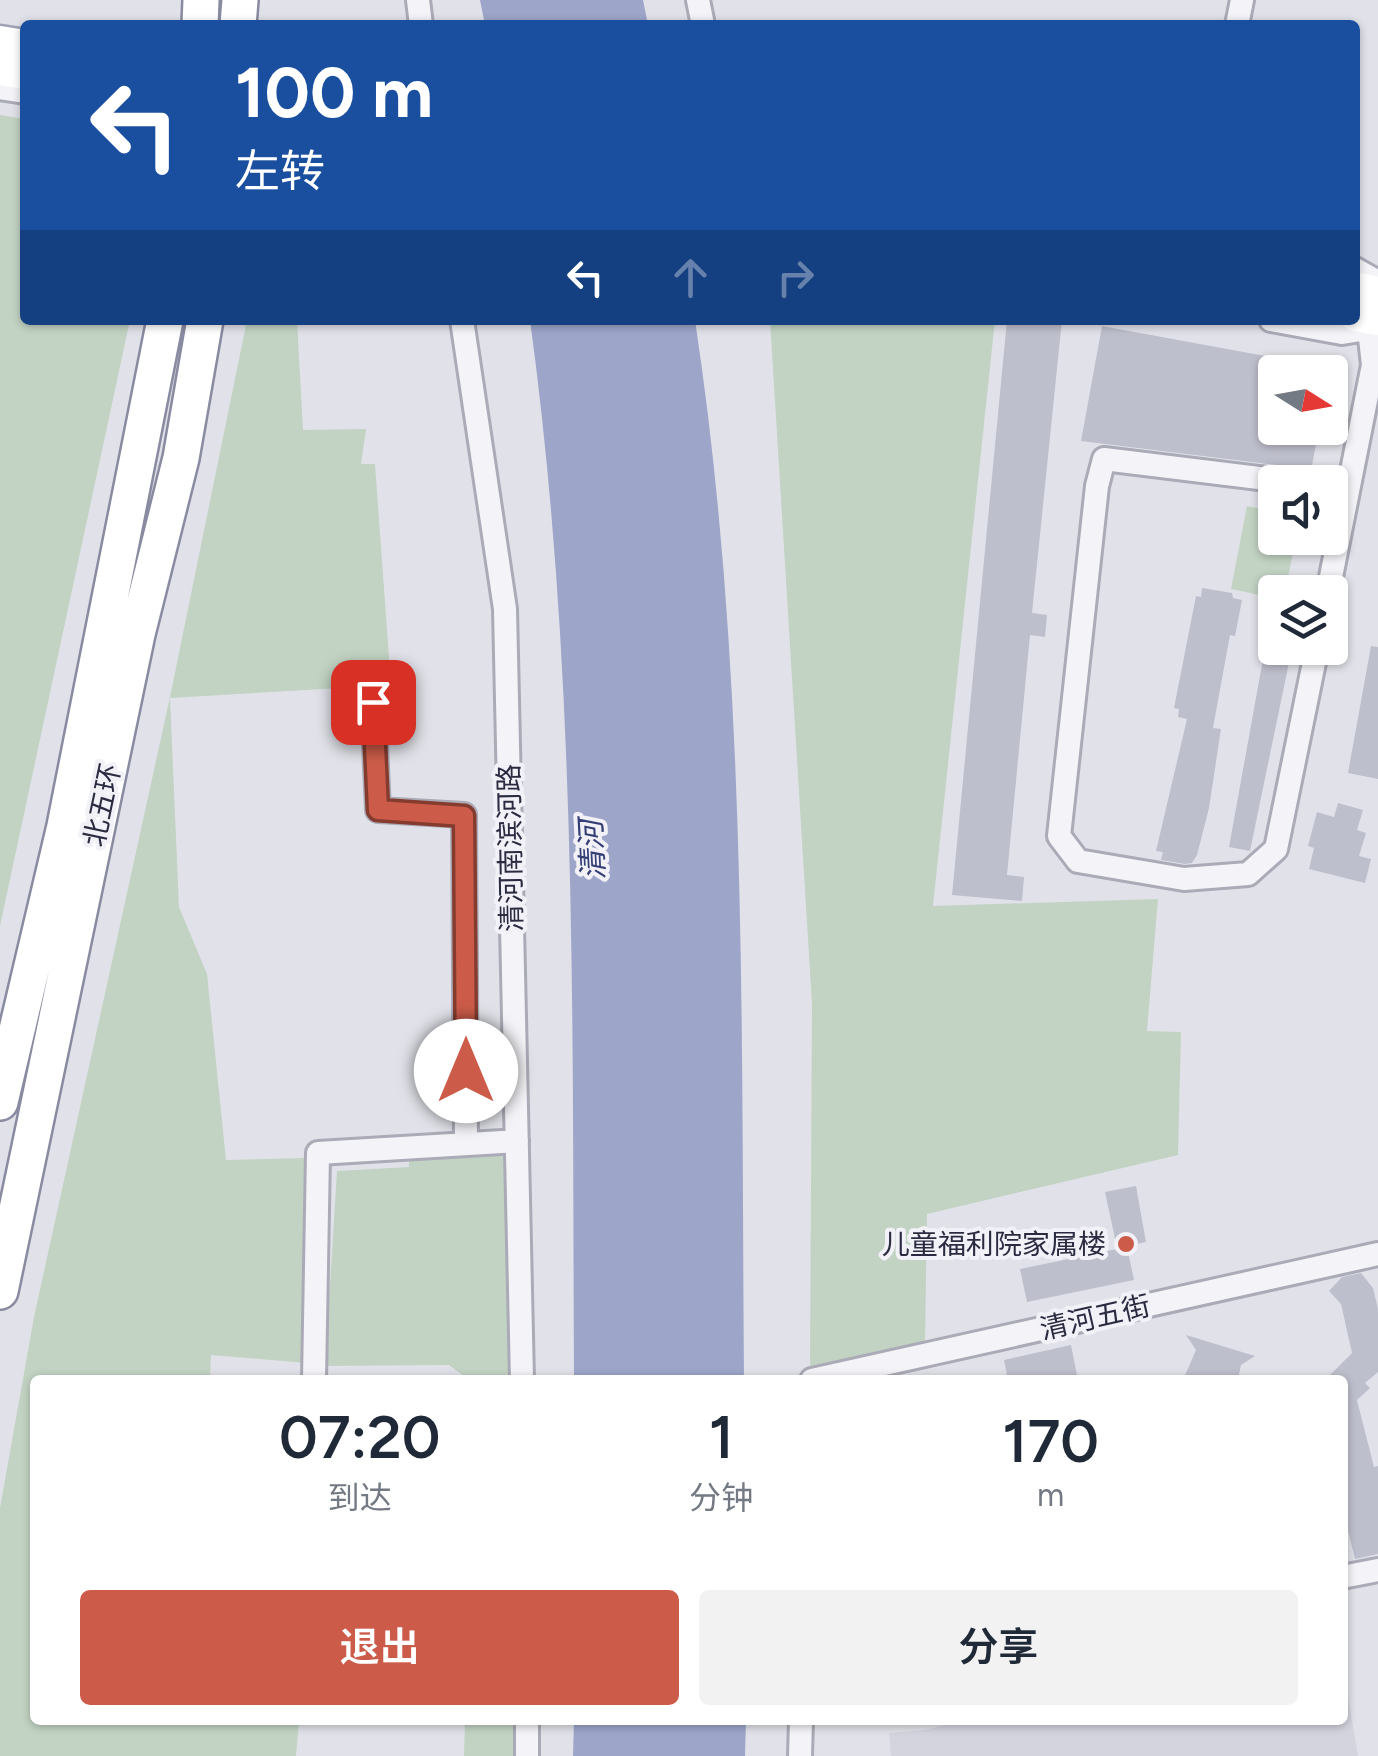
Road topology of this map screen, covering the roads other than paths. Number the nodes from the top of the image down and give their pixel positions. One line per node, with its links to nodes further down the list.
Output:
1 (1370, 323): 5 (street); 6 (street)
2 (165, 325): 10 (highway, 北五环)
3 (203, 325): 14 (highway, 北五环)
4 (463, 325): 11 (street, 清河南滨河路)
5 (1301, 325)
6 (1346, 465)
7 (1258, 478): 8 (street)
8 (1313, 665)
9 (373, 702): 12 (street)
10 (0, 1102)
11 (517, 1140): 12 (street); 16 (street, 清河南滨河路)
12 (466, 1144): 15 (street)
13 (1378, 1254): 17 (street, 清河五街)
14 (0, 1291)
15 (314, 1375)
16 (522, 1375)
17 (834, 1375)
18 (1378, 1570): 19 (street)
19 (1348, 1577)
20 (527, 1725): 22 (street)
21 (800, 1725): 23 (street)
22 (527, 1756)
23 (800, 1756)

